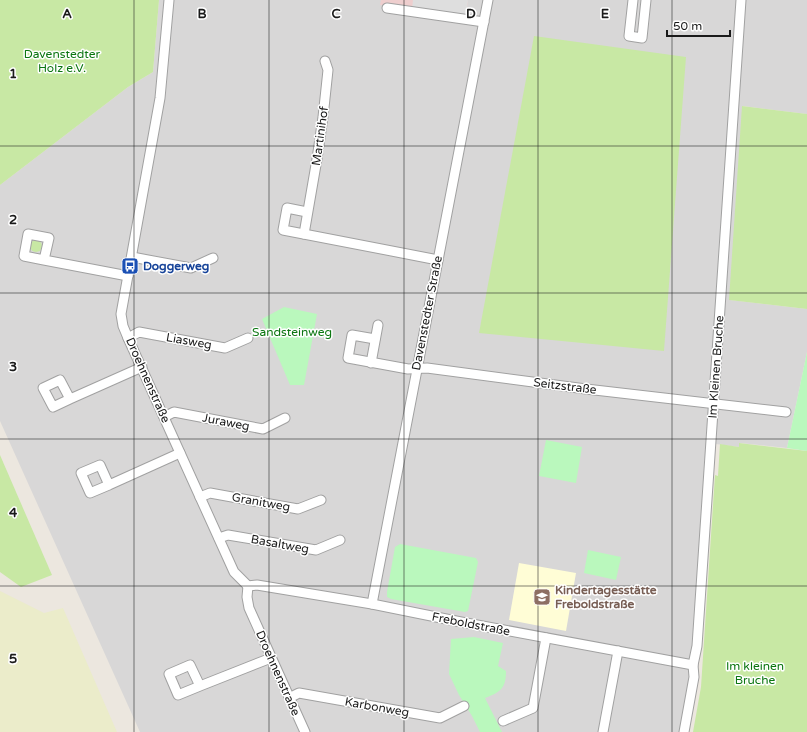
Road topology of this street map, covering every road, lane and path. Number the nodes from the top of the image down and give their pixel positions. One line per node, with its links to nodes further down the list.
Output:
1 (168, 0): 11 (street, Droehnenstraße)
2 (488, 0): 7 (street, Davenstedter Straße)
3 (633, 0): 4 (street)
4 (646, 0)
5 (741, 0): 24 (street, Im Kleinen Bruche)
6 (387, 8): 7 (street)
7 (484, 22): 14 (street, Davenstedter Straße)
8 (325, 61): 9 (street, Martinihof)
9 (308, 212): 10 (street, Martinihof); 10 (street)
10 (304, 234): 14 (street)
11 (132, 257): 12 (street); 15 (street, Droehnenstraße)
12 (213, 258)
13 (44, 260): 15 (street)
14 (438, 260): 22 (street, Davenstedter Straße)
15 (128, 276): 17 (street, Droehnenstraße)
16 (378, 325): 19 (street)
17 (128, 338): 18 (street, Liasweg); 21 (street, Droehnenstraße)
18 (248, 338)
19 (375, 339): 20 (street); 20 (street)
20 (371, 363): 22 (street)
21 (142, 367): 23 (street); 26 (street, Droehnenstraße)
22 (417, 369): 24 (street, Seitzstraße); 35 (street, Davenstedter Straße)
23 (70, 399)
24 (714, 404): 25 (street, Seitzstraße); 39 (street, Im Kleinen Bruche)
25 (786, 412)
26 (164, 417): 27 (street, Juraweg); 28 (street, Droehnenstraße)
27 (285, 418)
28 (180, 453): 29 (street); 30 (street, Droehnenstraße)
29 (109, 485)
30 (200, 497): 31 (street, Granitweg); 32 (street, Droehnenstraße)
31 (321, 500)
32 (219, 538): 33 (street, Basaltweg); 34 (street, Droehnenstraße)
33 (340, 540)
34 (248, 586): 35 (street, Freboldstraße); 38 (street, Droehnenstraße)
35 (372, 604): 36 (street, Freboldstraße)
36 (546, 638): 37 (street, Freboldstraße); 43 (street)
37 (618, 651): 39 (street, Freboldstraße); 45 (street)
38 (271, 658): 40 (street); 41 (street, Droehnenstraße)
39 (693, 665): 46 (street, Im Kleinen Bruche)
40 (200, 686)
41 (289, 698): 42 (street, Karbonweg); 44 (street, Droehnenstraße)
42 (464, 706)
43 (503, 721)
44 (305, 732)
45 (603, 732)
46 (684, 732)

